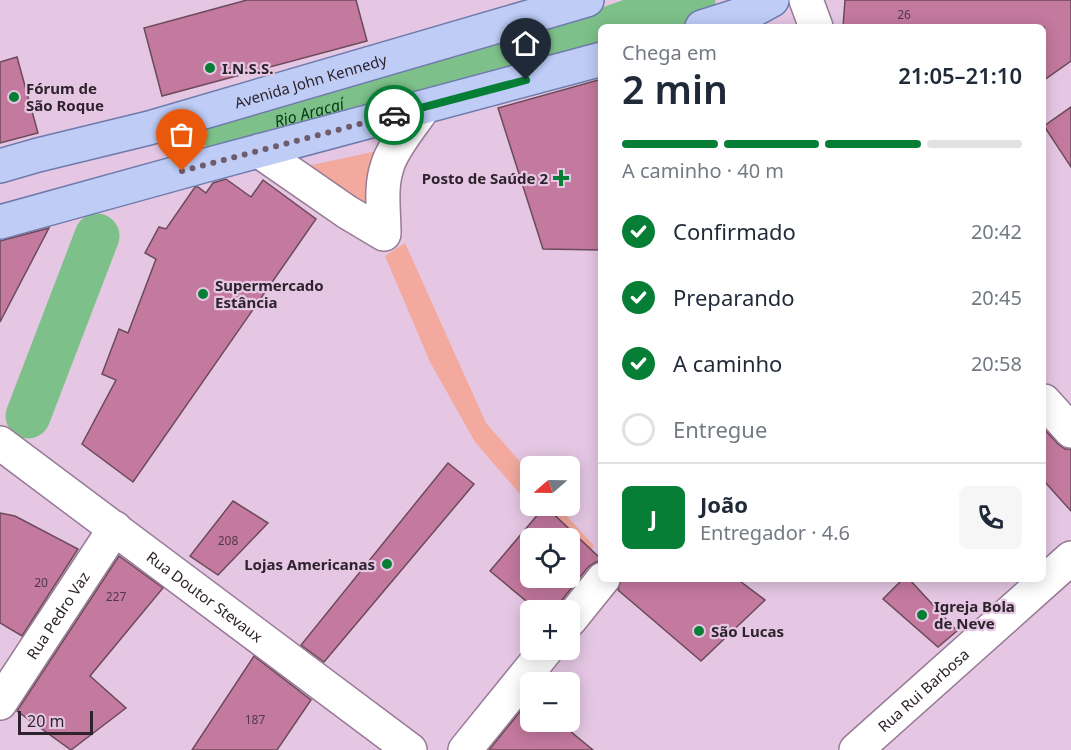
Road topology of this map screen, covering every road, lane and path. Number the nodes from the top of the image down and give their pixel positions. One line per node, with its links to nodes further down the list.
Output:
1 (587, 0): 8 (main road, Avenida John Kennedy)
2 (772, 0): 4 (main road)
3 (806, 0): 5 (street)
4 (711, 24)
5 (815, 24)
6 (598, 60): 7 (main road)
7 (424, 107): 9 (main road); 9 (street)
8 (186, 117): 10 (main road, Avenida John Kennedy); 11 (main road)
9 (259, 151): 11 (main road)
10 (0, 166)
11 (199, 166): 12 (main road)
12 (0, 222)
13 (1046, 404): 14 (street)
14 (1071, 431)
15 (7, 457): 16 (street, Rua Doutor Stevaux)
16 (115, 528): 23 (street, Rua Pedro Vaz); 24 (street, Rua Doutor Stevaux)
17 (1071, 558): 18 (street, Rua Rui Barbosa)
18 (1046, 580)
19 (601, 582): 21 (street)
20 (1044, 582): 26 (street, Rua Rui Barbosa)
21 (580, 608)
22 (538, 660): 25 (street)
23 (0, 703)
24 (410, 750)
25 (465, 750)
26 (856, 750)

